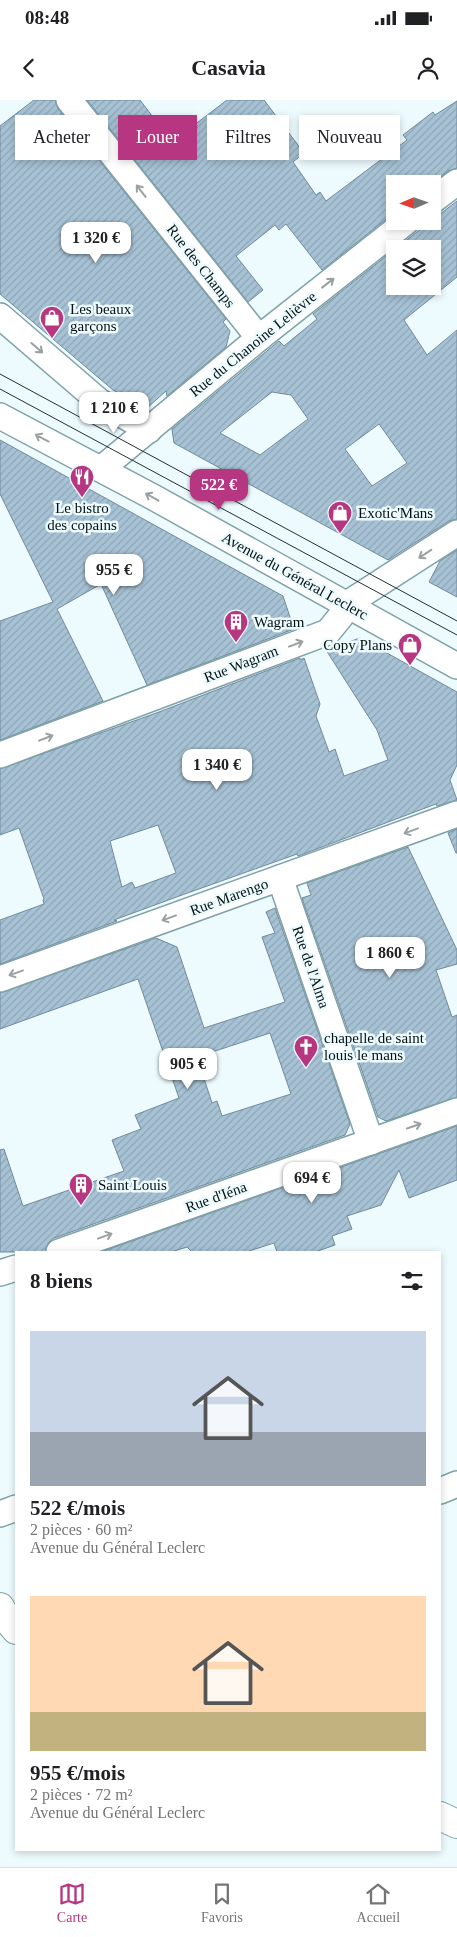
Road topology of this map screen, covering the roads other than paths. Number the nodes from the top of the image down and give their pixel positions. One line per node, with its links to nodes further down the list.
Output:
1 (69, 100): 6 (street, Rue des Champs, one-way to 1)
2 (457, 182): 3 (street)
3 (441, 194)
4 (396, 230): 6 (street, Rue du Chanoine Lelièvre, one-way to 4)
5 (0, 316): 8 (street, one-way to 8)
6 (259, 338): 8 (street, Rue du Chanoine Lelièvre)
7 (0, 416): 9 (street, Avenue du Général Leclerc, one-way to 7)
8 (149, 430): 9 (street, Rue du Chanoine Lelièvre)
9 (101, 469): 11 (street, Avenue du Général Leclerc, one-way to 9)
10 (457, 533): 11 (street, Rue Wagram, one-way to 11)
11 (347, 604): 12 (street, Avenue du Général Leclerc); 13 (street, Rue Wagram, one-way to 11)
12 (457, 666)
13 (0, 755)
14 (457, 814): 15 (street, Rue Marengo, one-way to 15)
15 (280, 878): 16 (street, Rue Marengo, one-way to 16); 18 (street, Rue de l'Alma)
16 (0, 979)
17 (457, 1111): 18 (street, Rue d'Iéna, one-way to 17)
18 (371, 1142): 19 (street, Rue d'Iéna, one-way to 18)
19 (62, 1251)
20 (15, 1268): 21 (street)
21 (0, 1274)
22 (457, 1484): 23 (street)
23 (441, 1491)
24 (15, 1508): 25 (street)
25 (0, 1514)

